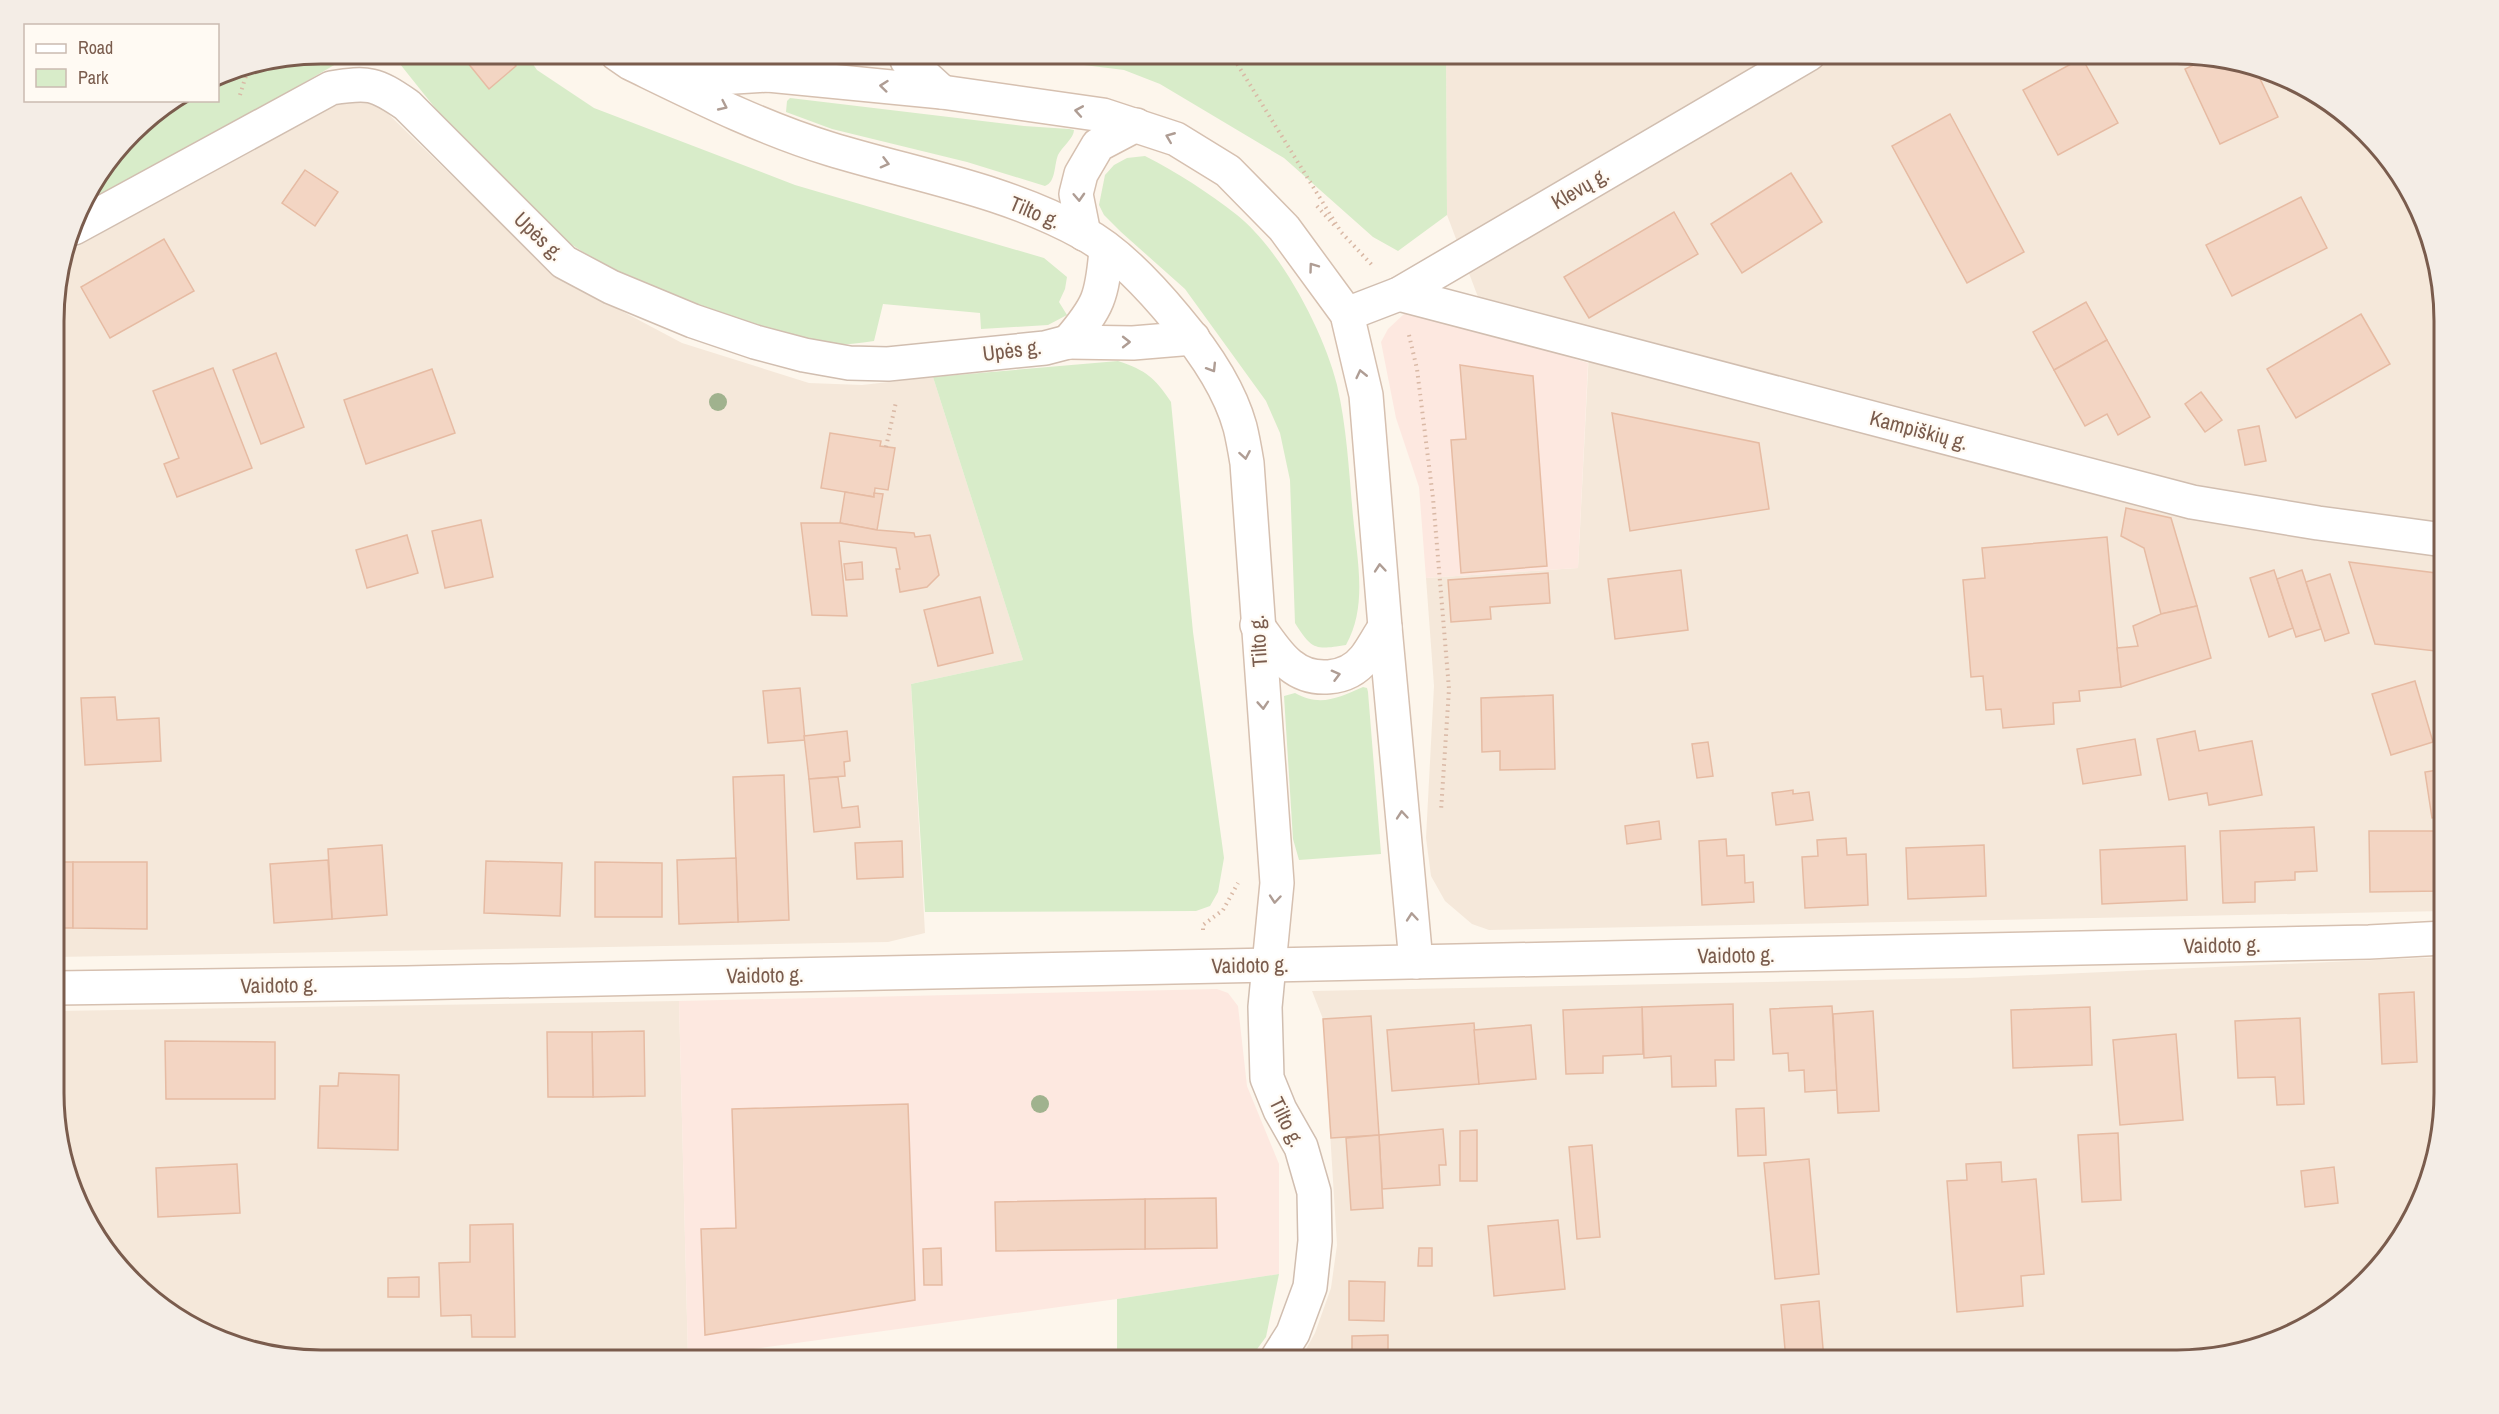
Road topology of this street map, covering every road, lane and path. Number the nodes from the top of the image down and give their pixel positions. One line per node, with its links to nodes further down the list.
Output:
1 (632, 64): 7 (main road, Tilto g.)
2 (786, 64): 6 (main road)
3 (911, 64): 8 (main road)
4 (1237, 64): 12 (path)
5 (1792, 64): 12 (main road, Klevų g.)
6 (768, 75): 7 (main road); 8 (main road, one-way to 6)
7 (670, 81): 11 (main road, Tilto g., one-way to 11)
8 (942, 92): 9 (main road, one-way to 8)
9 (1136, 125): 11 (main road, one-way to 11); 13 (main road, one-way to 9)
10 (84, 222): 15 (main road, Upės g.)
11 (1095, 242): 14 (main road, Tilto g.); 15 (main road)
12 (1399, 294): 13 (main road, Klevų g.); 18 (main road, Kampiškių g.); 21 (path)
13 (1347, 314): 20 (main road, one-way to 13)
14 (1193, 338): 15 (main road, Upės g., one-way to 14); 19 (main road, Tilto g., one-way to 19)
15 (1068, 342)
16 (896, 402): 17 (path)
17 (886, 447)
18 (2434, 539)
19 (1257, 626): 20 (main road, one-way to 20); 25 (main road, Tilto g., one-way to 25)
20 (1384, 627): 24 (main road, one-way to 20)
21 (1441, 819)
22 (1238, 884): 26 (path)
23 (2434, 939): 24 (main road, Vaidoto g.)
24 (1416, 962): 25 (main road, Vaidoto g.)
25 (1269, 965): 26 (main road, Vaidoto g.); 28 (main road, Tilto g.)
26 (1203, 966): 27 (main road, Vaidoto g.)
27 (64, 988)
28 (1282, 1350)

